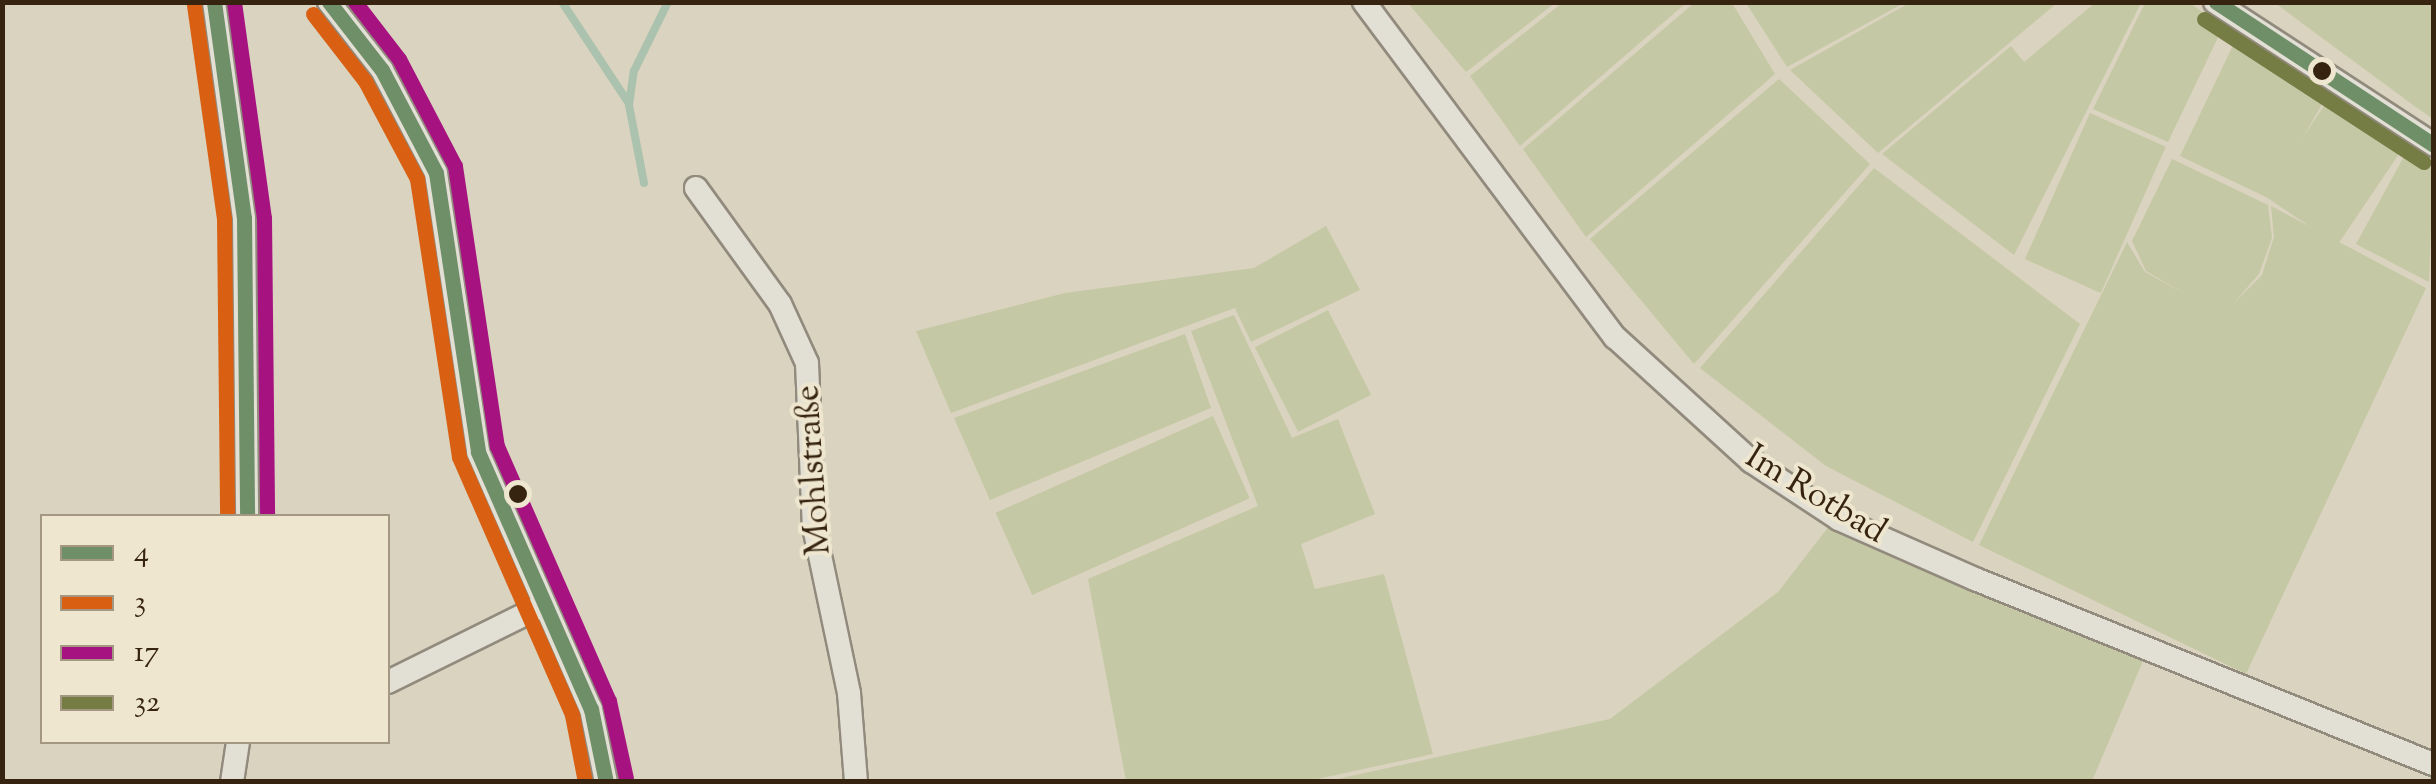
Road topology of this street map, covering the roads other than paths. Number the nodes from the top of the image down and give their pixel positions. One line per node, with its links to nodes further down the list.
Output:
1 (214, 2): 7 (street)
2 (328, 2): 8 (street)
3 (1364, 2): 11 (street, Im Rotbad)
4 (2216, 2): 5 (street)
5 (2434, 144)
6 (696, 188): 14 (street, Mohlstraße)
7 (247, 514)
8 (544, 606): 9 (street); 13 (street)
9 (390, 681)
10 (238, 744): 12 (street)
11 (2434, 764)
12 (232, 782)
13 (606, 782)
14 (856, 782)

